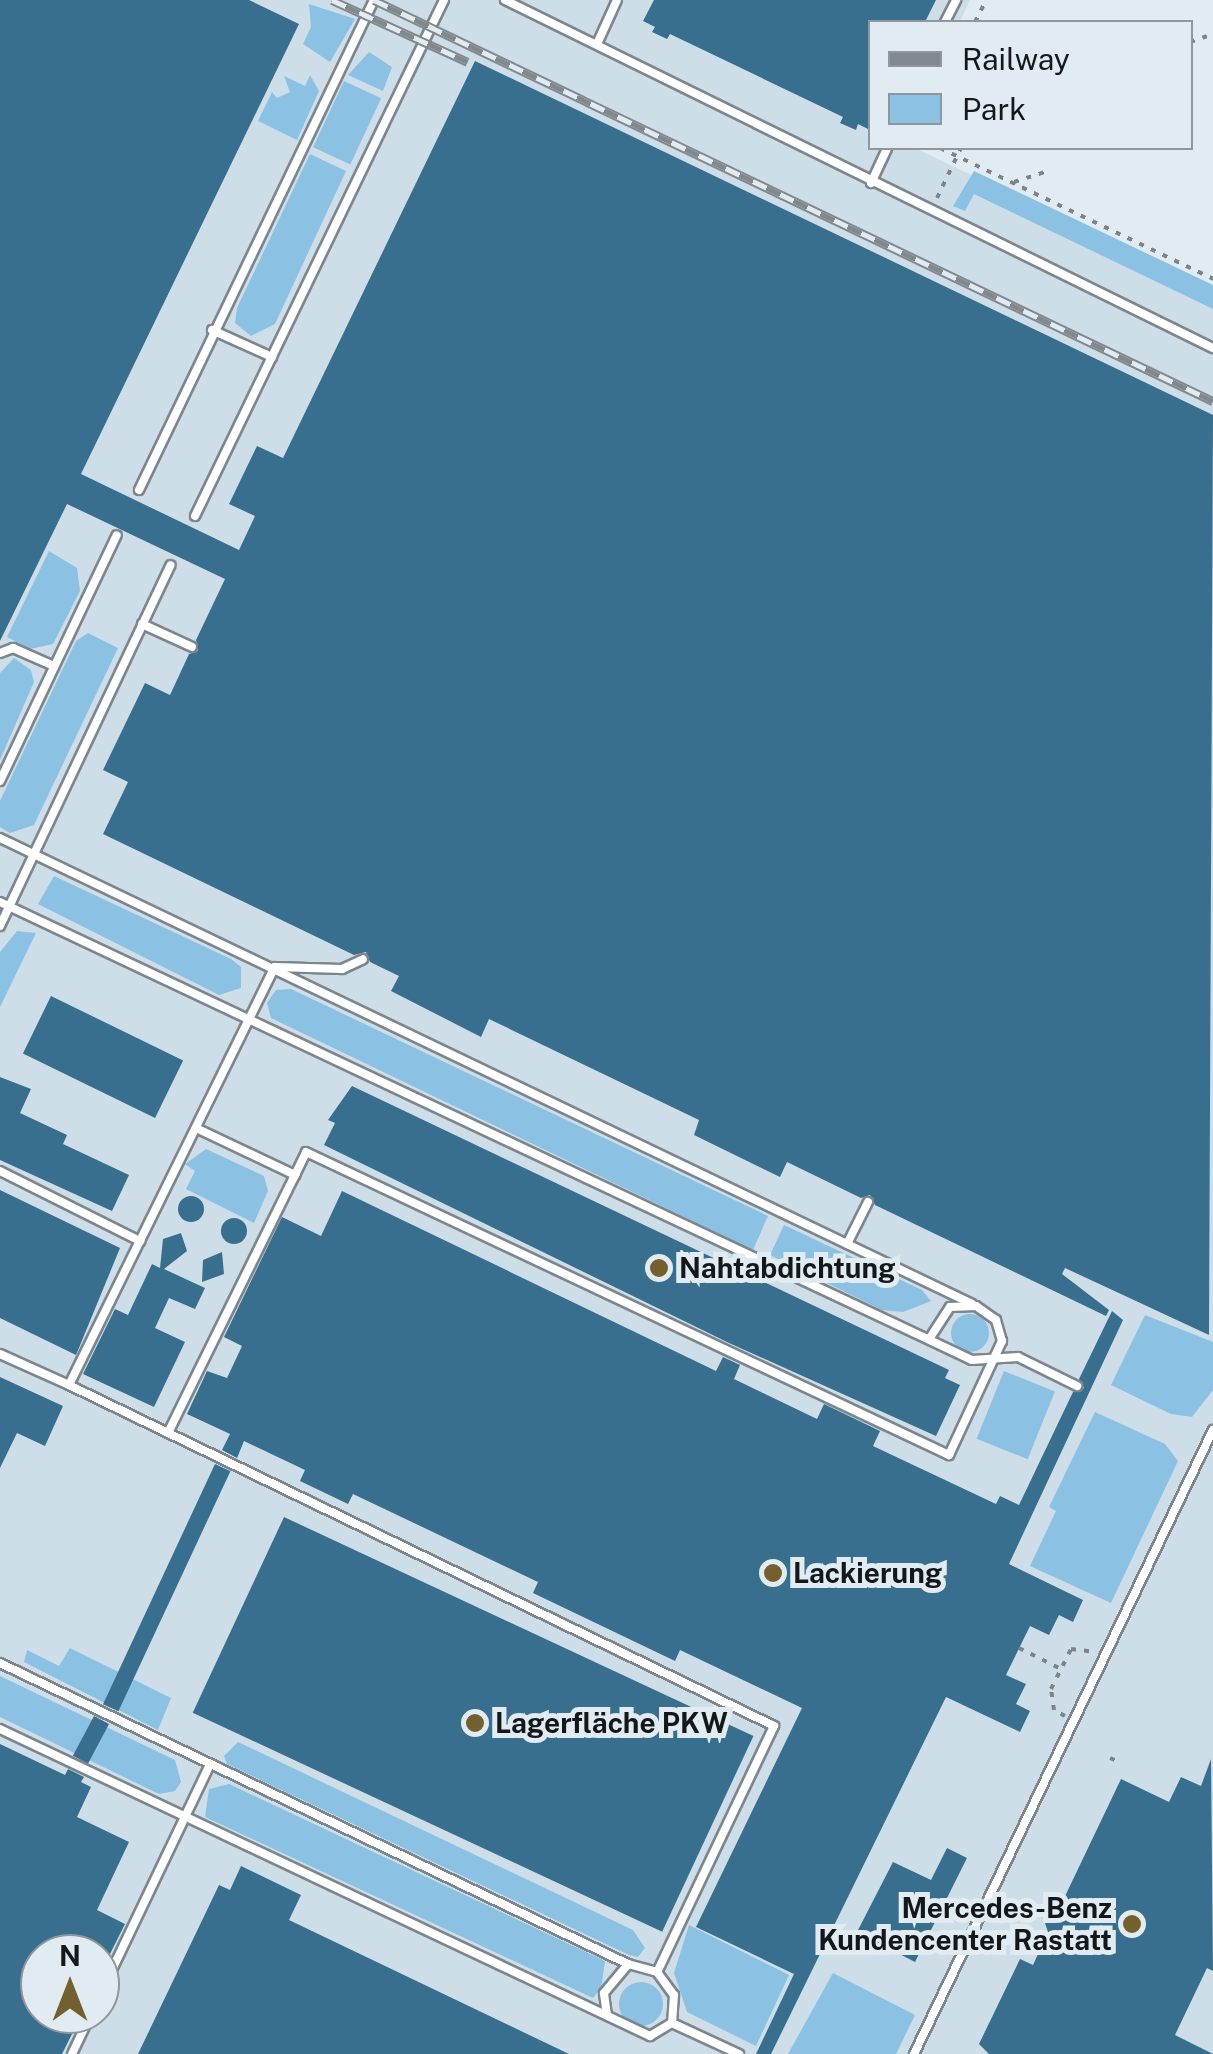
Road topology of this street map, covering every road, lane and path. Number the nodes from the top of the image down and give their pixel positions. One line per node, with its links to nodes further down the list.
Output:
1 (374, 0): 15 (lane)
2 (444, 0): 17 (lane)
3 (505, 0): 5 (lane)
4 (617, 0): 5 (lane)
5 (597, 44): 12 (lane)
6 (887, 150): 12 (lane)
7 (944, 150): 9 (path)
8 (961, 150): 9 (path)
9 (957, 156): 11 (path); 13 (path)
10 (1048, 170): 11 (path)
11 (1014, 182): 14 (path)
12 (871, 183): 13 (lane)
13 (930, 212): 16 (lane)
14 (1213, 278)
15 (212, 330): 17 (lane); 18 (lane)
16 (1213, 348)
17 (272, 358): 19 (lane)
18 (138, 490)
19 (195, 516)
20 (117, 535): 25 (lane)
21 (171, 565): 22 (lane)
22 (142, 624): 23 (lane); 28 (lane)
23 (192, 647)
24 (0, 653): 25 (lane)
25 (54, 666): 26 (lane)
26 (0, 781)
27 (0, 838): 28 (lane)
28 (34, 854): 29 (lane); 32 (lane)
29 (5, 905): 30 (lane); 33 (lane)
30 (0, 926)
31 (363, 959): 32 (lane)
32 (274, 967): 33 (lane); 39 (lane)
33 (249, 1017): 34 (lane); 41 (lane)
34 (196, 1128): 36 (lane); 38 (lane)
35 (0, 1171): 38 (lane)
36 (294, 1175): 43 (lane); 47 (lane)
37 (868, 1202): 39 (lane)
38 (140, 1241): 44 (lane)
39 (847, 1244): 40 (lane)
40 (976, 1306): 41 (lane); 43 (lane)
41 (930, 1338): 43 (lane)
42 (0, 1354): 44 (lane)
43 (997, 1356): 45 (lane)
44 (69, 1386): 47 (lane)
45 (1077, 1386)
46 (1213, 1430): 49 (lane)
47 (168, 1433): 60 (lane)
48 (1019, 1648): 51 (path)
49 (1105, 1656): 51 (path); 52 (lane)
50 (0, 1662): 54 (lane)
51 (1060, 1668): 52 (path)
52 (1074, 1720): 58 (lane)
53 (0, 1729): 55 (lane)
54 (209, 1766): 55 (lane); 59 (lane)
55 (184, 1818): 57 (lane); 61 (lane)
56 (928, 1936): 58 (path)
57 (120, 1953)
58 (963, 1953): 64 (lane)
59 (628, 1964): 60 (lane); 61 (lane)
60 (657, 1972): 62 (lane)
61 (607, 2015): 62 (lane)
62 (672, 2023): 63 (lane)
63 (739, 2054)
64 (914, 2054)

